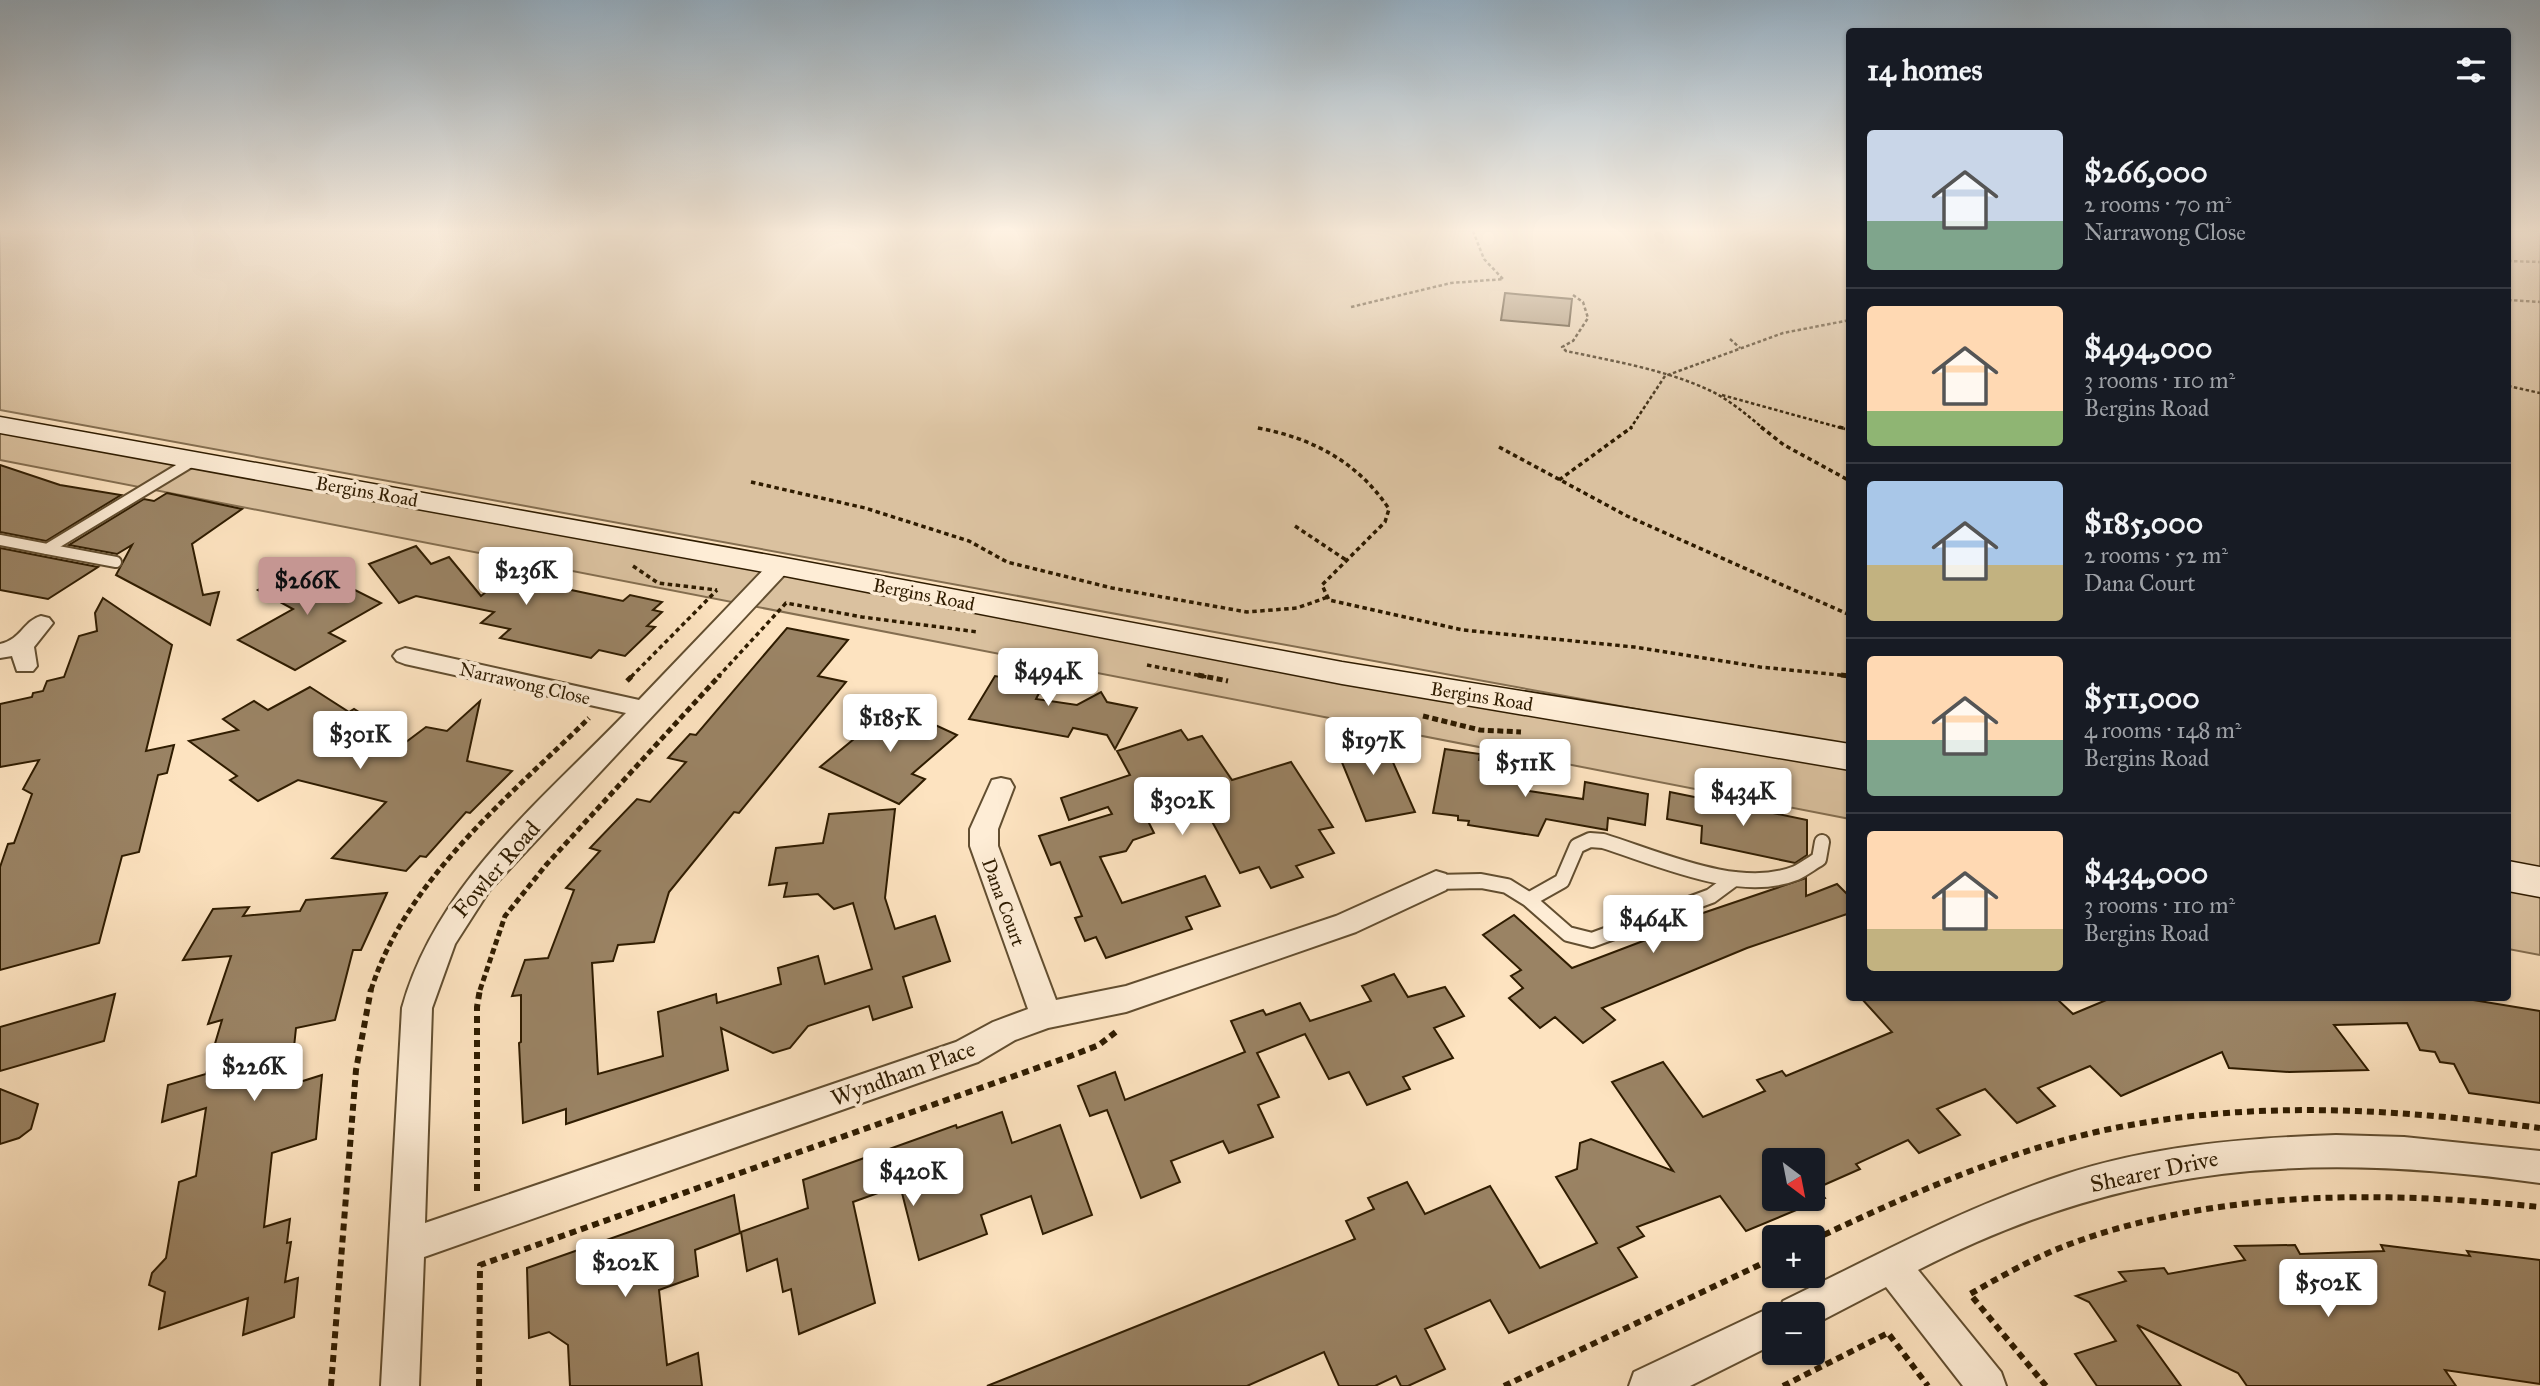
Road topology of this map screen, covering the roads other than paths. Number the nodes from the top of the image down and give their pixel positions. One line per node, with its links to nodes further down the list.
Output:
1 (0, 425): 2 (main road, Bergins Road)
2 (194, 460): 4 (lane); 6 (main road, Bergins Road)
3 (0, 540): 4 (lane)
4 (47, 549): 5 (lane)
5 (116, 562)
6 (780, 566): 10 (street, Fowler Road); 11 (main road, Bergins Road)
7 (41, 623): 8 (street)
8 (16, 655)
9 (405, 656): 10 (street, Narrawong Close)
10 (644, 709): 21 (street, Fowler Road)
11 (1846, 756)
12 (1001, 786): 19 (street, Dana Court)
13 (1822, 842): 15 (lane)
14 (2511, 877): 17 (main road)
15 (1734, 879): 18 (lane); 18 (lane)
16 (1436, 882): 18 (lane); 19 (street, Wyndham Place)
17 (2540, 882)
18 (1530, 899)
19 (1046, 1016): 21 (street, Wyndham Place)
20 (2540, 1167): 22 (street, Shearer Drive)
21 (407, 1246): 25 (street, Fowler Road)
22 (1893, 1267): 23 (street, Shearer Drive); 27 (street)
23 (1821, 1302)
24 (1762, 1331): 26 (street)
25 (400, 1386)
26 (1648, 1386)
27 (1987, 1386)

